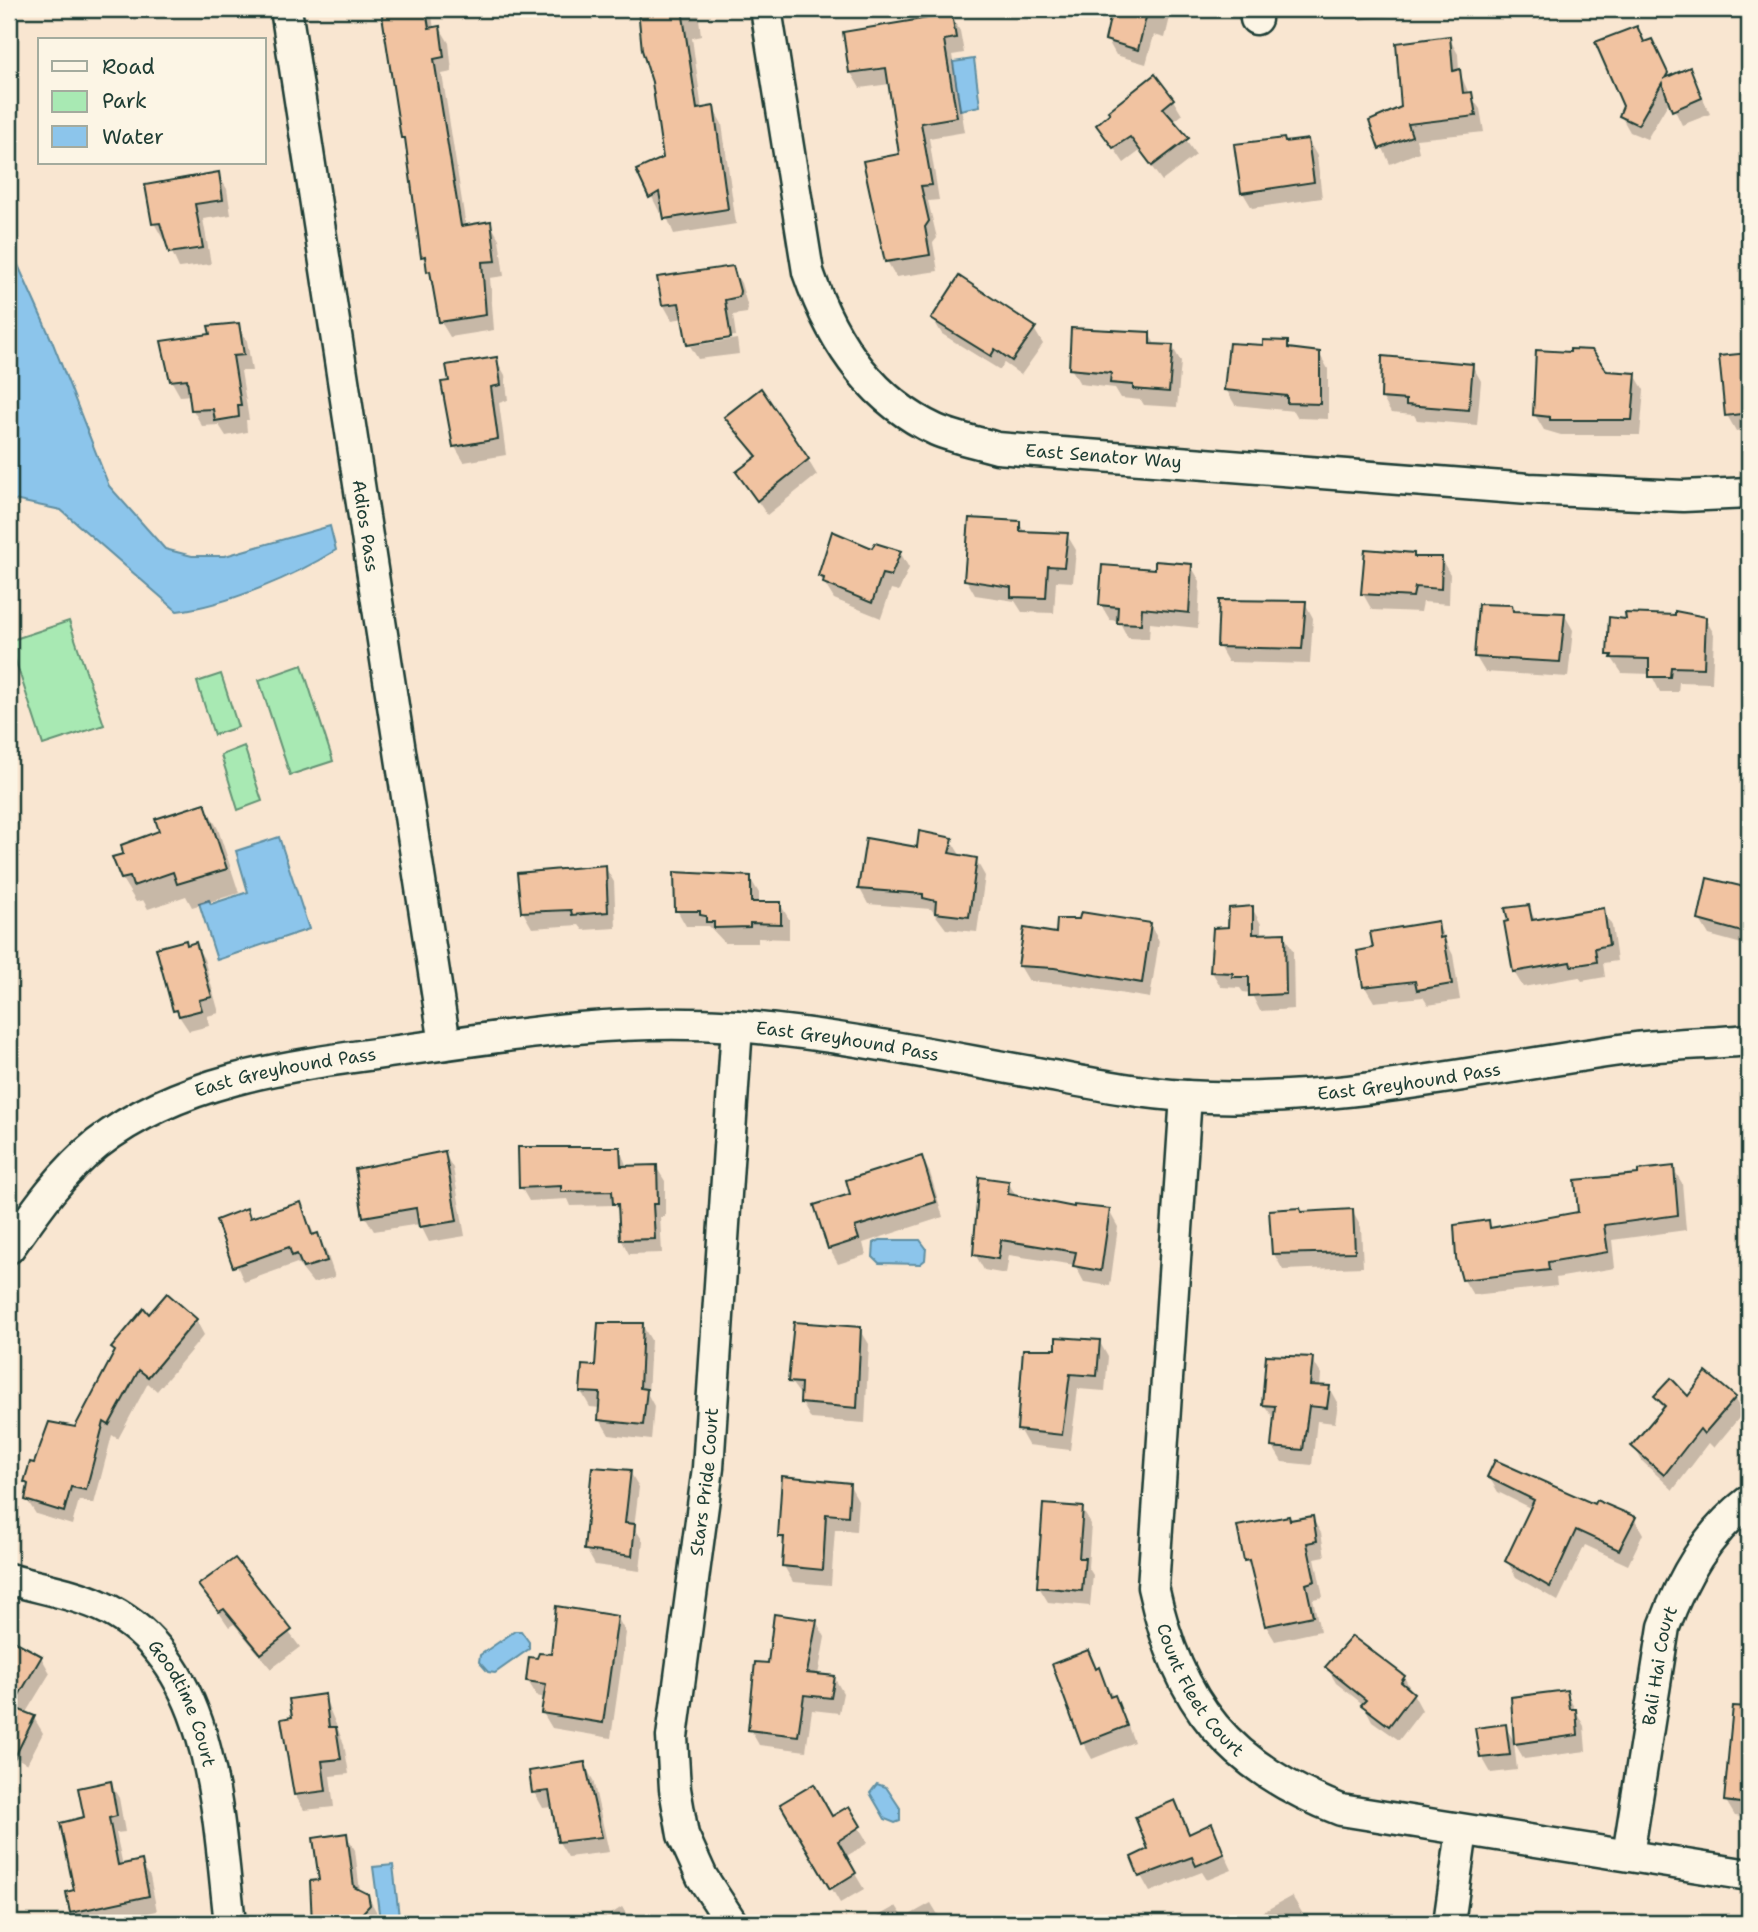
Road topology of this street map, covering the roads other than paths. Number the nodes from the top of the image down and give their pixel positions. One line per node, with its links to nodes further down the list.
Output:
1 (286, 9): 6 (street, Adios Pass)
2 (766, 9): 3 (street, East Senator Way)
3 (1749, 493)
4 (737, 1026): 6 (street, East Greyhound Pass); 7 (street, East Greyhound Pass); 15 (street, Stars Pride Court)
5 (1749, 1040): 7 (street, East Greyhound Pass)
6 (445, 1044): 8 (street, East Greyhound Pass)
7 (1186, 1096): 11 (street, Count Fleet Court)
8 (9, 1248)
9 (1749, 1501): 12 (street, Bali Hai Court)
10 (9, 1579): 14 (street, Goodtime Court)
11 (1462, 1831): 12 (street, Count Fleet Court); 16 (street)
12 (1628, 1855): 13 (street, Count Fleet Court)
13 (1749, 1875)
14 (230, 1923)
15 (732, 1923)
16 (1449, 1923)

